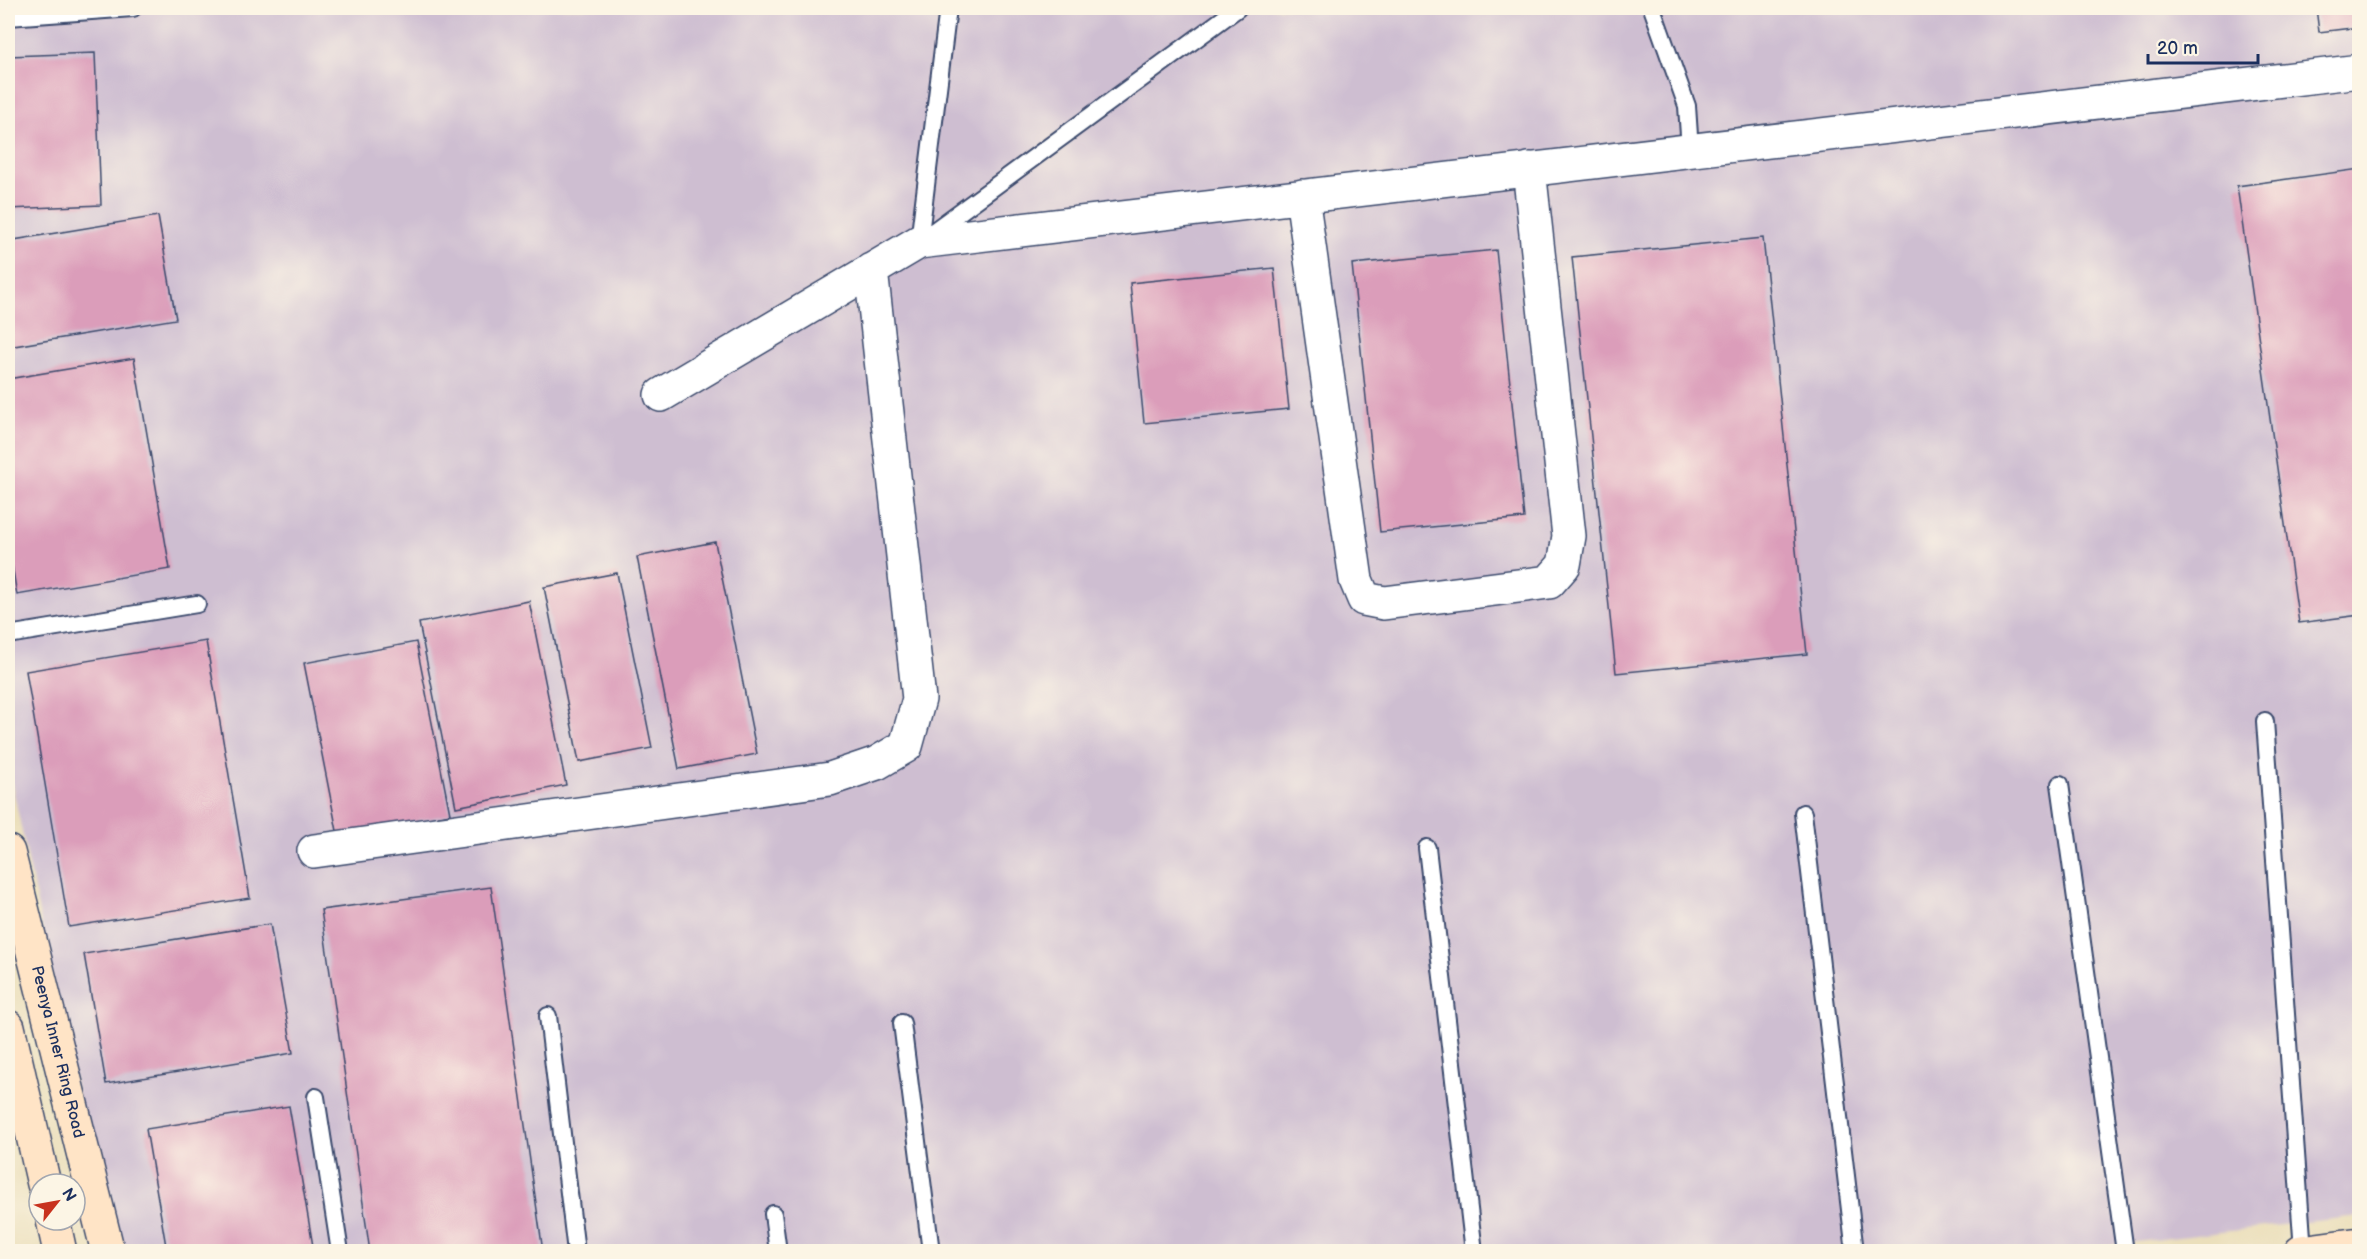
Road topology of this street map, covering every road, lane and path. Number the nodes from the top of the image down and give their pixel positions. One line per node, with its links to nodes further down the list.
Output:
1 (133, 8): 5 (lane)
2 (948, 8): 10 (lane)
3 (1238, 8): 10 (lane)
4 (1652, 8): 7 (lane)
5 (8, 17)
6 (2360, 71): 7 (street)
7 (1690, 150): 8 (street)
8 (1529, 169): 9 (street); 9 (street)
9 (1302, 196): 10 (street)
10 (919, 242): 11 (street)
11 (871, 270): 12 (street); 19 (street)
12 (661, 395)
13 (197, 604): 14 (lane)
14 (8, 635)
15 (2265, 721): 38 (lane)
16 (2060, 784): 37 (lane)
17 (1803, 813): 36 (lane)
18 (1427, 848): 35 (lane)
19 (314, 851)
20 (8, 852): 30 (main road, Peenya Inner Ring Road)
21 (548, 1016): 32 (lane)
22 (902, 1023): 34 (lane)
23 (8, 1027): 25 (main road)
24 (316, 1097): 31 (lane)
25 (41, 1172)
26 (773, 1214): 33 (lane)
27 (56, 1232): 29 (main road)
28 (2360, 1244): 38 (main road)
29 (60, 1251)
30 (108, 1251)
31 (340, 1251)
32 (576, 1251)
33 (778, 1251)
34 (931, 1251)
35 (1473, 1251)
36 (1855, 1251)
37 (2125, 1251)
38 (2302, 1251)

